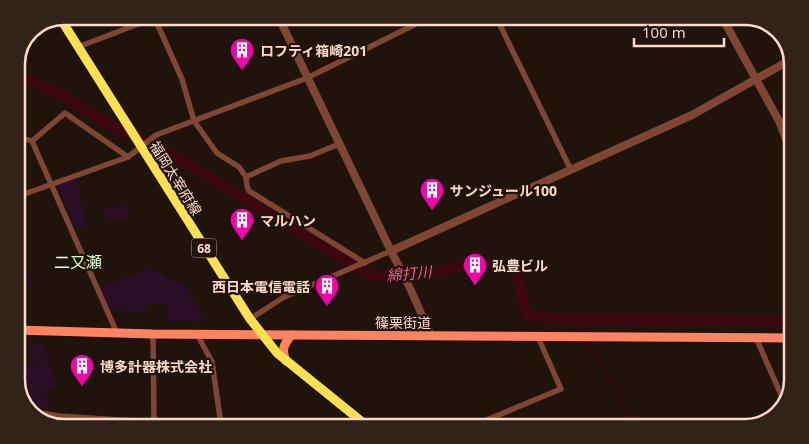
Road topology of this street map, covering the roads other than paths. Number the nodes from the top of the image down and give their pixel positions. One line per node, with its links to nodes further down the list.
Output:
1 (64, 25): 8 (main road, 福岡太宰府線 / 68)
2 (138, 25): 8 (street)
3 (157, 25): 12 (street)
4 (282, 25): 10 (street)
5 (414, 25): 10 (street)
6 (500, 25): 19 (street)
7 (726, 25): 11 (street)
8 (78, 47): 17 (main road, 福岡太宰府線 / 68)
9 (784, 63): 11 (street)
10 (308, 78): 12 (street); 16 (street)
11 (755, 79): 13 (street); 19 (street)
12 (194, 120): 17 (street); 20 (street)
13 (784, 134)
14 (25, 139): 15 (street)
15 (32, 141): 18 (street); 21 (street)
16 (339, 144): 20 (street); 23 (street)
17 (138, 149): 18 (street); 25 (main road, 福岡太宰府線 / 68)
18 (128, 157): 21 (street)
19 (571, 170): 23 (street)
20 (246, 177): 24 (street)
21 (51, 184): 22 (street); 27 (street)
22 (25, 194)
23 (391, 251): 24 (street); 32 (street)
24 (362, 264): 25 (street)
25 (250, 319): 30 (main road, 福岡太宰府線 / 68)
26 (25, 327): 27 (main road, 篠栗街道)
27 (117, 333): 28 (main road, 篠栗街道)
28 (153, 334): 29 (main road, 篠栗街道); 40 (street)
29 (197, 334): 30 (main road, 篠栗街道); 41 (street)
30 (262, 335): 31 (main road, 篠栗街道); 36 (main road, 福岡太宰府線 / 68)
31 (291, 335): 32 (main road, 篠栗街道); 36 (main road)
32 (430, 336): 33 (main road, 篠栗街道)
33 (538, 337): 34 (main road, 篠栗街道); 43 (street)
34 (756, 338): 35 (main road, 篠栗街道); 37 (street)
35 (784, 338)
36 (286, 361): 42 (main road, 福岡太宰府線 / 68)
37 (781, 395)
38 (45, 414): 39 (street)
39 (106, 419)
40 (154, 419)
41 (220, 419)
42 (358, 419)
43 (489, 419)

